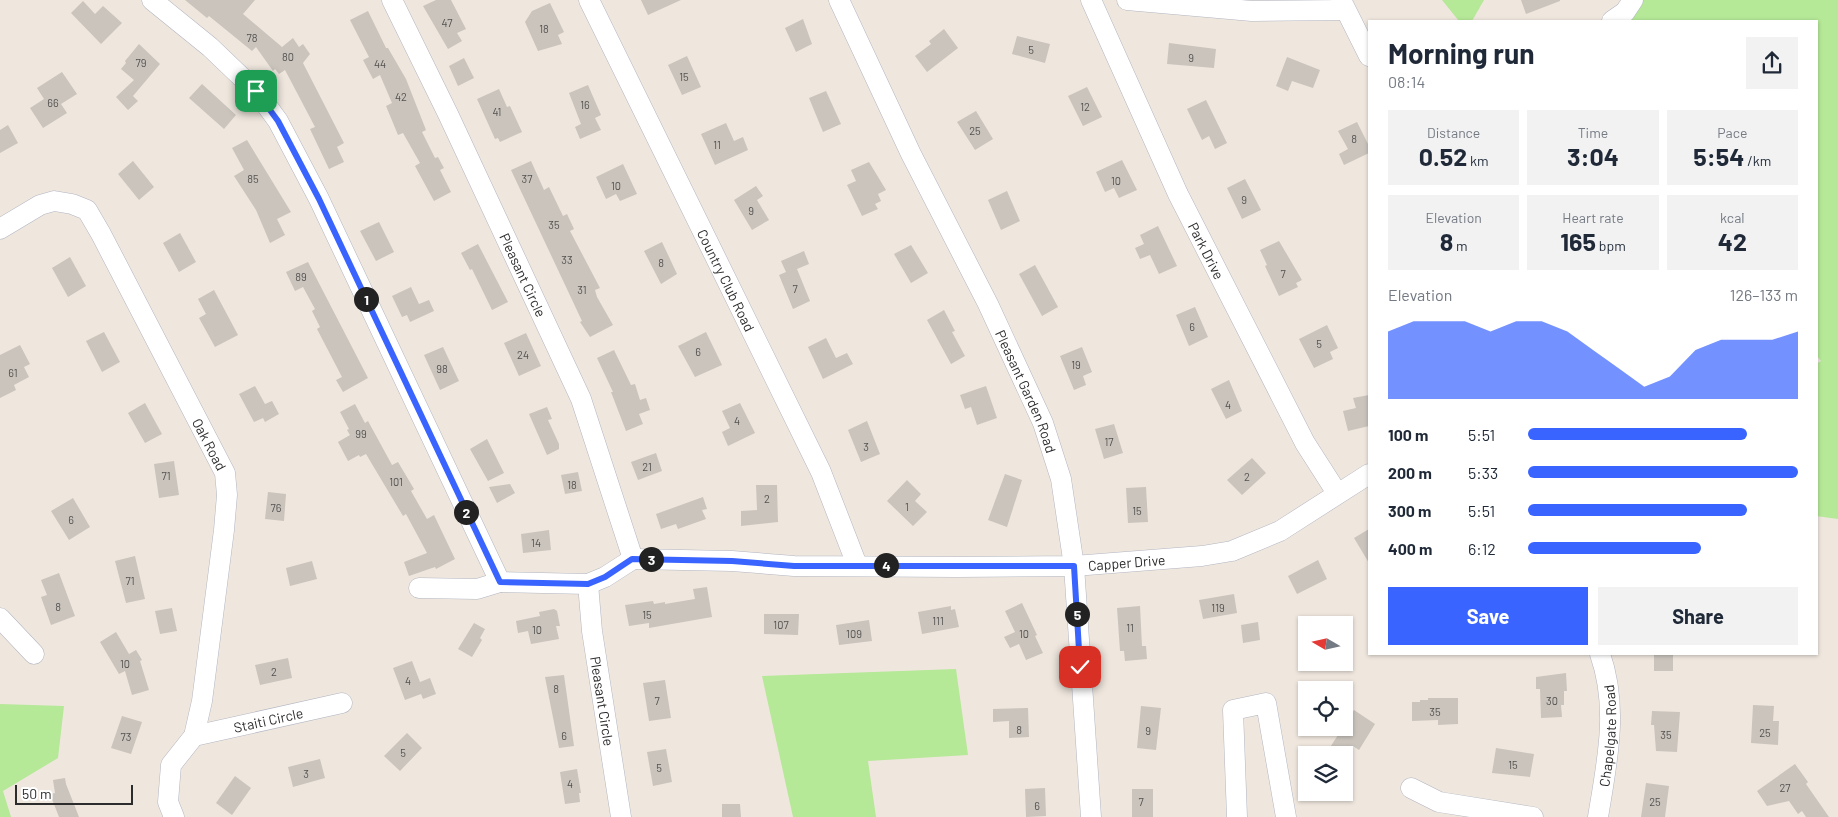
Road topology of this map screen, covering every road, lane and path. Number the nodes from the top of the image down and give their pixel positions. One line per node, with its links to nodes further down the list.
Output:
1 (152, 0): 17 (street)
2 (392, 0): 14 (street, Pleasant Circle)
3 (589, 0): 15 (street, Country Club Road)
4 (839, 0): 16 (street, Pleasant Garden Road)
5 (1091, 0): 13 (street, Park Drive)
6 (1127, 0): 8 (street)
7 (1633, 0): 9 (street)
8 (1342, 5): 10 (street)
9 (1613, 20)
10 (1368, 54)
11 (0, 229): 24 (street, Oak Road)
12 (1368, 475): 13 (street, Capper Drive)
13 (1337, 493): 16 (street, Capper Drive)
14 (632, 559): 15 (street, Capper Drive); 18 (street)
15 (857, 565): 16 (street, Capper Drive)
16 (1074, 566): 28 (street, Pleasant Garden Road)
17 (500, 582): 18 (street); 19 (street)
18 (588, 584): 27 (street, Pleasant Circle)
19 (419, 588)
20 (0, 618): 21 (street)
21 (34, 654)
22 (1600, 655): 32 (street, Chapelgate Road)
23 (342, 703): 24 (street, Staiti Circle)
24 (194, 736): 26 (street, Oak Road)
25 (1411, 788): 31 (street)
26 (174, 817)
27 (621, 817)
28 (1091, 817)
29 (1238, 817): 30 (street)
30 (1286, 817)
31 (1533, 817)
32 (1598, 817)

